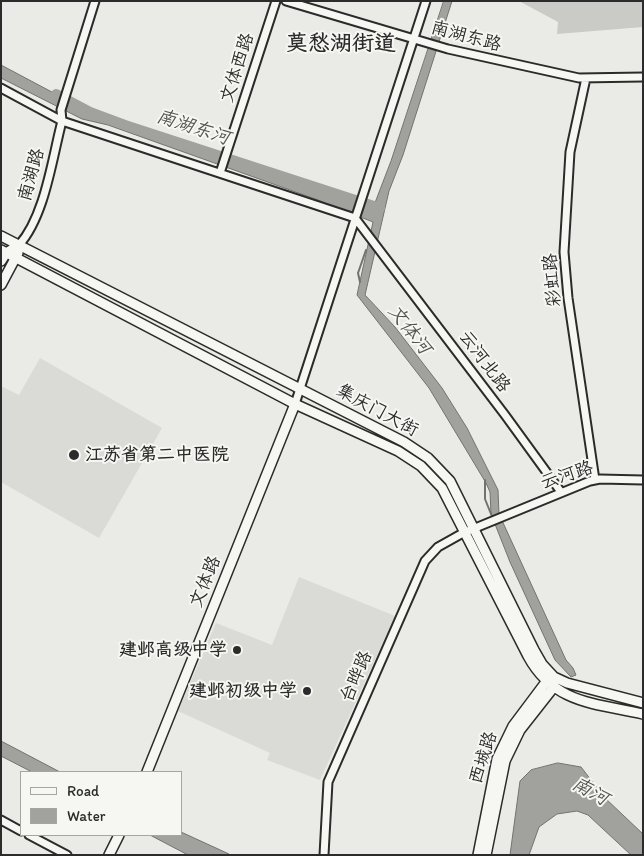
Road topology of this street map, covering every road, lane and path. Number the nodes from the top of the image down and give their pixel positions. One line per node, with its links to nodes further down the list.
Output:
1 (94, 1): 9 (street, 南湖路)
2 (276, 1): 10 (street, 文体西路)
3 (286, 1): 5 (street, 南湖东路)
4 (426, 1): 5 (street)
5 (414, 38): 7 (street, 南湖东路); 11 (street)
6 (643, 77): 7 (street, 南湖东路)
7 (586, 78): 19 (street, 彩虹路)
8 (1, 88): 9 (street)
9 (62, 121): 10 (street); 13 (street, 南湖路)
10 (221, 169): 11 (street)
11 (356, 216): 17 (street); 21 (street, 云河北路)
12 (1, 236): 13 (main road, 集庆门大街)
13 (19, 245): 14 (main road); 15 (main road); 17 (main road, 集庆门大街)
14 (3, 254): 15 (main road, 集庆门大街)
15 (17, 258): 16 (main road); 18 (main road, 集庆门大街)
16 (1, 284)
17 (300, 389): 18 (street); 23 (main road, 集庆门大街)
18 (295, 404): 24 (main road, 集庆门大街); 28 (main road, 文体路)
19 (596, 480): 20 (street, 云河路); 21 (street, 云河路)
20 (643, 480)
21 (561, 492): 22 (street, 云河路)
22 (486, 523): 23 (street, 台晔路)
23 (472, 529): 24 (street, 台晔路); 26 (main road, 集庆门大街)
24 (463, 533): 25 (main road, 集庆门大街); 35 (street, 台晔路)
25 (549, 685): 27 (main road, 集庆门大街); 36 (main road, 西城路); 37 (main road, 西城路)
26 (643, 703)
27 (643, 714)
28 (147, 771)
29 (1, 820): 30 (street)
30 (20, 830)
31 (31, 836): 33 (street)
32 (118, 836): 34 (main road)
33 (67, 855)
34 (109, 855)
35 (324, 855)
36 (478, 855)
37 (486, 855)

